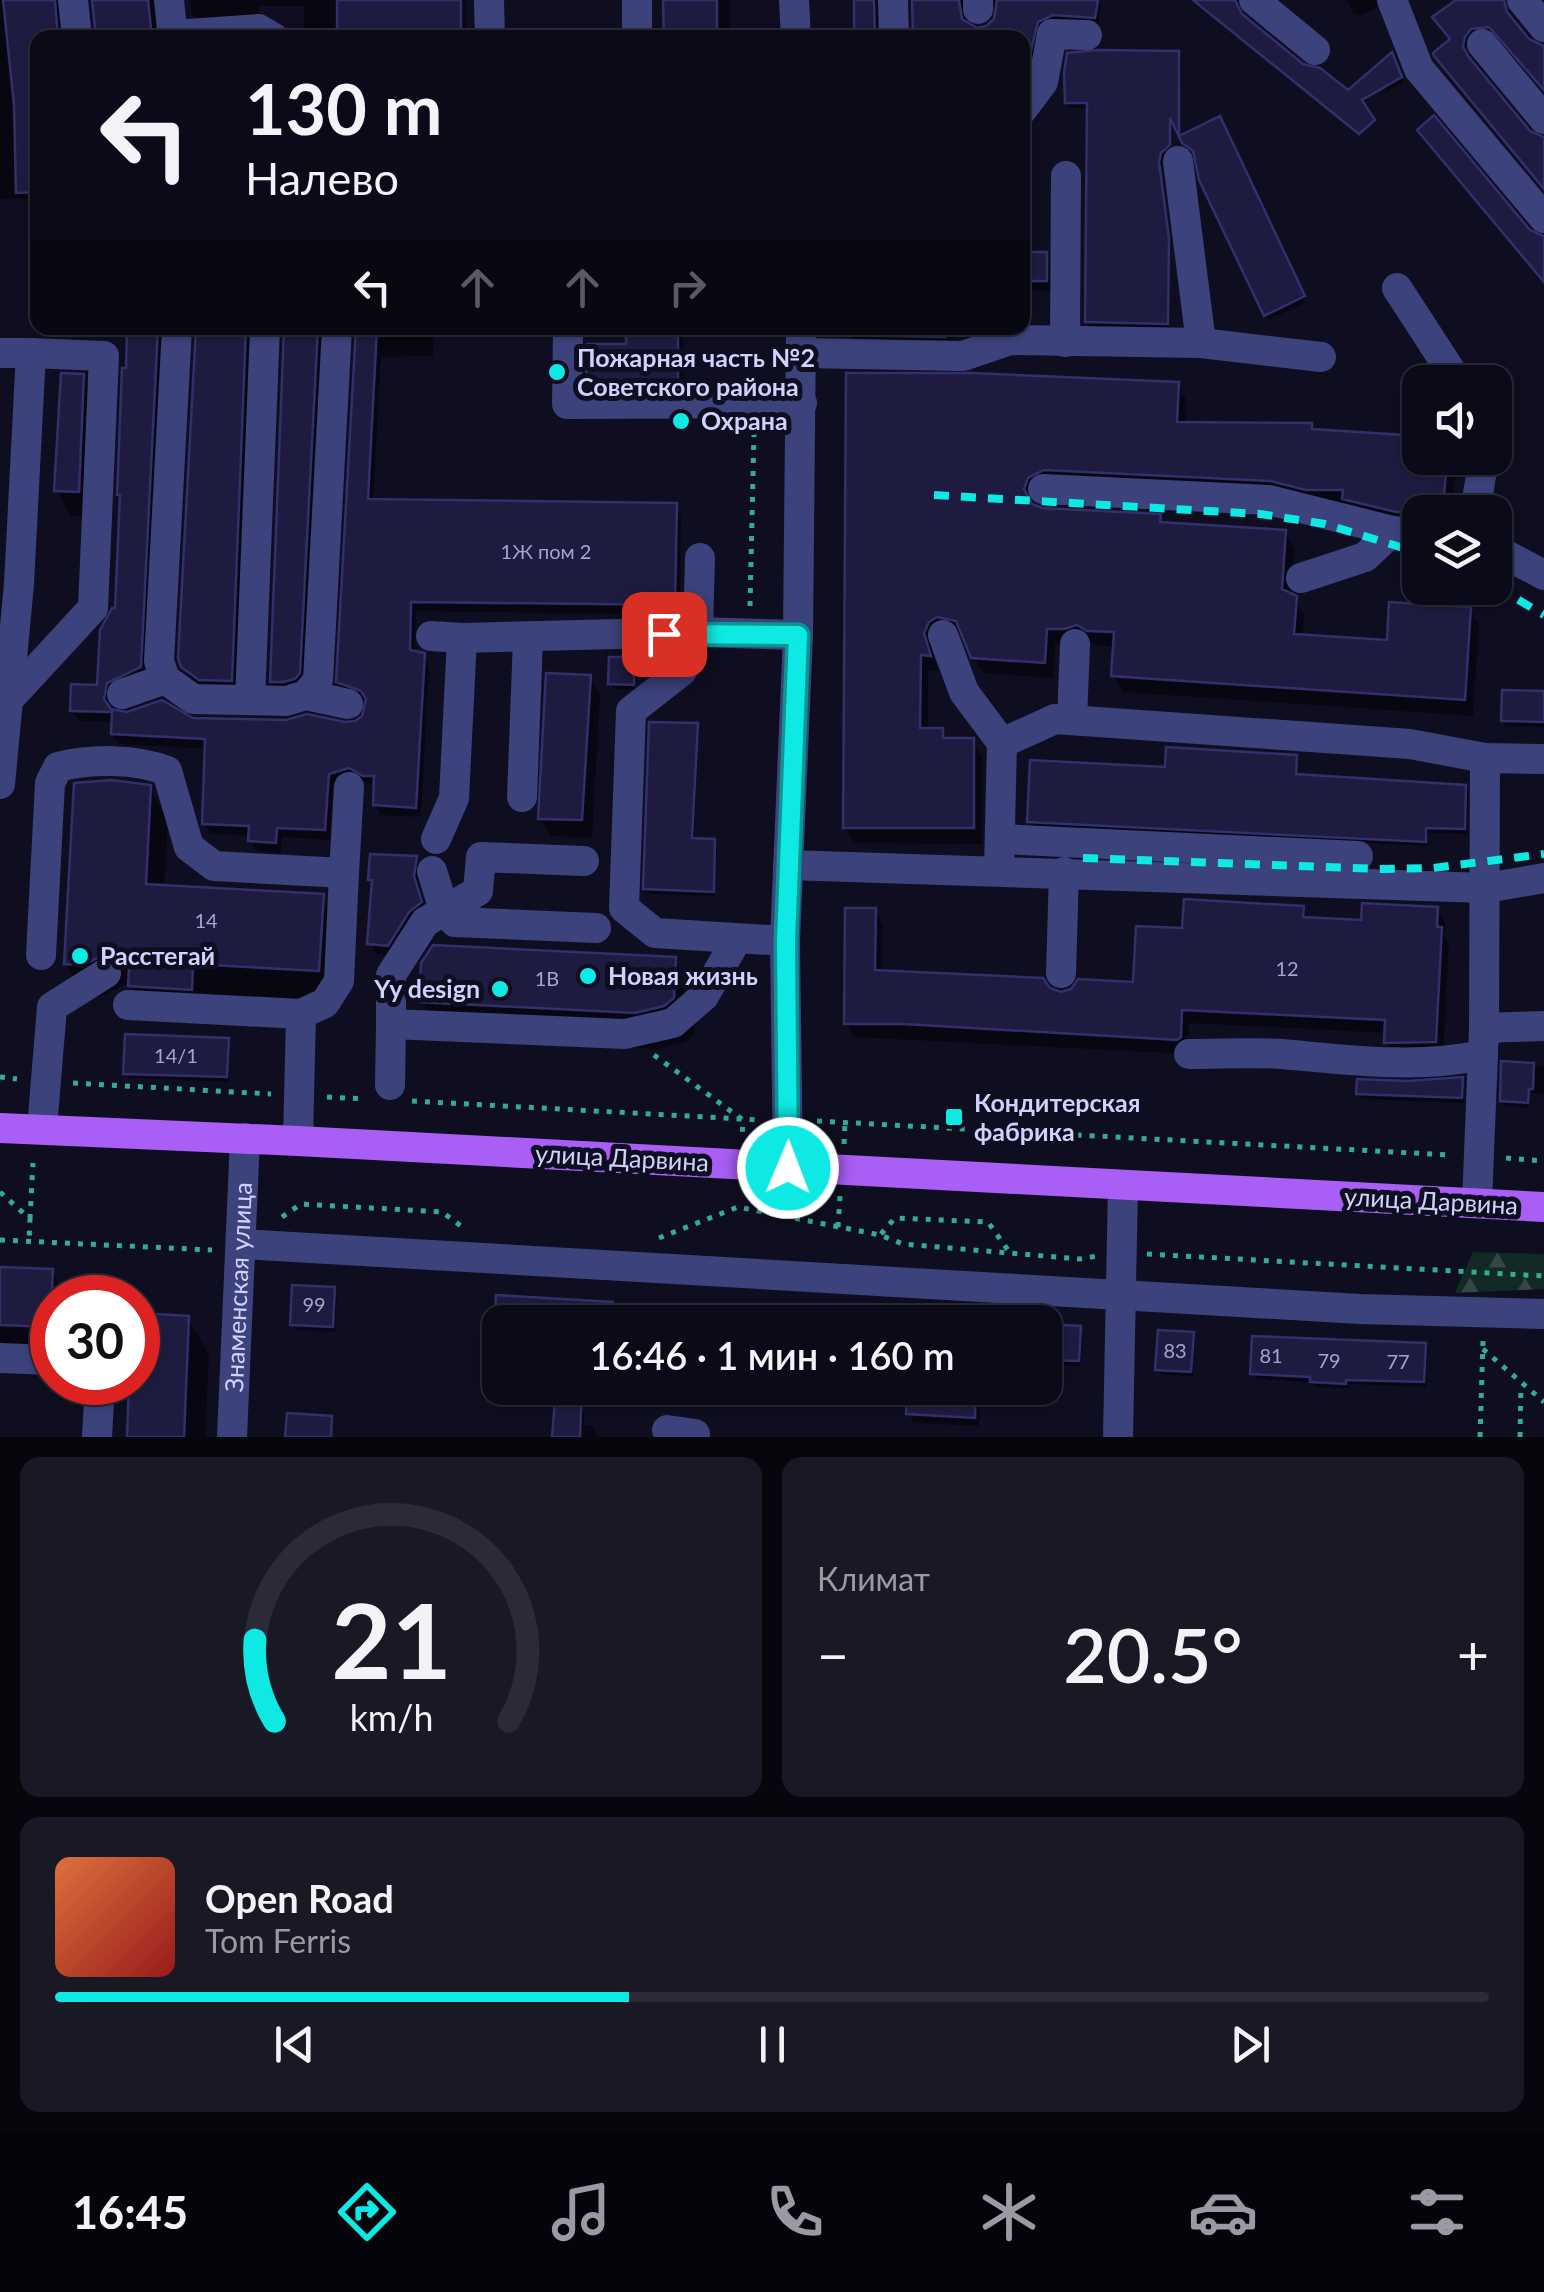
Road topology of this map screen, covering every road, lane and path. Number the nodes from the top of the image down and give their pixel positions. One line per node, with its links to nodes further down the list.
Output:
1 (73, 0): 9 (street)
2 (169, 0): 10 (street)
3 (489, 0): 11 (street)
4 (637, 0): 12 (street)
5 (794, 0): 13 (street)
6 (893, 0): 14 (street)
7 (1254, 0): 17 (street)
8 (1392, 0): 22 (street)
9 (76, 30)
10 (172, 30)
11 (490, 30)
12 (637, 30)
13 (796, 30)
14 (894, 30)
15 (1087, 35): 18 (street)
16 (1482, 44): 19 (street)
17 (1315, 50)
18 (1030, 99)
19 (1544, 119)
20 (1178, 161): 33 (street)
21 (1066, 176): 32 (street)
22 (1544, 218)
23 (1397, 288): 37 (street)
24 (177, 335): 56 (street)
25 (265, 335): 59 (street)
26 (337, 335): 58 (street)
27 (568, 335): 38 (street)
28 (1005, 335): 31 (street)
29 (1018, 335): 32 (street)
30 (802, 340): 31 (street); 39 (street)
31 (963, 342)
32 (1065, 342): 33 (street)
33 (1201, 342): 36 (street)
34 (0, 352): 35 (street)
35 (31, 353): 61 (street); 61 (street)
36 (1320, 357)
37 (1447, 365)
38 (754, 403): 39 (street); 48 (path)
39 (802, 403): 49 (street)
40 (1044, 490): 41 (street)
41 (1402, 531)
42 (1402, 534): 46 (street)
43 (700, 558): 47 (street)
44 (1512, 558): 45 (street)
45 (1544, 574)
46 (1301, 578)
47 (698, 632): 48 (street); 53 (street)
48 (750, 634): 49 (street)
49 (798, 635): 73 (street)
50 (943, 635): 63 (street)
51 (431, 636): 52 (street)
52 (462, 638): 53 (street); 70 (street)
53 (528, 639): 68 (street)
54 (1075, 644): 62 (street)
55 (682, 671): 82 (street)
56 (165, 679): 57 (street); 59 (street)
57 (122, 694)
58 (306, 695): 59 (street); 60 (street)
59 (250, 700)
60 (348, 704)
61 (4, 718): 66 (street)
62 (1072, 720): 63 (street); 64 (street)
63 (1002, 743): 69 (street)
64 (1485, 758): 65 (street); 79 (street)
65 (1544, 759)
66 (0, 784)
67 (349, 787): 77 (street)
68 (522, 796)
69 (1000, 839): 71 (street); 74 (street)
70 (436, 840)
71 (1358, 856)
72 (584, 862): 80 (street)
73 (788, 865): 74 (street); 83 (street)
74 (999, 870): 76 (street)
75 (432, 871): 80 (street)
76 (1064, 872): 79 (street); 85 (street)
77 (344, 873): 84 (street); 88 (street)
78 (1544, 878): 79 (street)
79 (1486, 888): 92 (street)
80 (444, 910): 81 (street); 89 (street)
81 (596, 928)
82 (737, 938): 83 (street); 91 (street)
83 (786, 941): 101 (street)
84 (41, 955)
85 (1061, 973)
86 (106, 974): 97 (street)
87 (128, 1005): 88 (street)
88 (302, 1014): 99 (street)
89 (391, 1024): 91 (street); 94 (street)
90 (1544, 1026): 92 (street)
91 (625, 1034): 95 (path)
92 (1484, 1041): 93 (street); 104 (street)
93 (1189, 1054)
94 (390, 1084)
95 (743, 1120)
96 (0, 1128): 97 (main road, улица Дарвина)
97 (42, 1129): 98 (main road, улица Дарвина)
98 (245, 1138): 99 (main road, улица Дарвина); 112 (street, Знаменская улица)
99 (298, 1140): 101 (main road, улица Дарвина)
100 (33, 1163): 106 (path)
101 (788, 1168): 102 (main road, улица Дарвина)
102 (1123, 1185): 104 (main road, улица Дарвина); 113 (street)
103 (0, 1192): 106 (path)
104 (1476, 1203): 105 (main road, улица Дарвина)
105 (1544, 1207)
106 (30, 1219): 110 (path)
107 (470, 1233): 112 (path)
108 (880, 1234): 111 (path); 114 (path); 114 (path)
109 (0, 1240): 110 (path)
110 (29, 1241): 112 (path)
111 (643, 1244)
112 (242, 1248): 116 (street); 126 (street, Знаменская улица)
113 (1120, 1252): 114 (path); 115 (path); 116 (street)
114 (1010, 1253)
115 (1544, 1276)
116 (1119, 1294): 117 (street); 127 (street)
117 (1484, 1313): 118 (street); 119 (path)
118 (1544, 1314)
119 (1482, 1350): 122 (path); 128 (path)
120 (0, 1358): 121 (street)
121 (30, 1359)
122 (1521, 1384): 123 (path); 129 (path)
123 (1544, 1402)
124 (98, 1405): 125 (street)
125 (96, 1437)
126 (232, 1437)
127 (1118, 1437)
128 (1480, 1437)
129 (1520, 1437)

